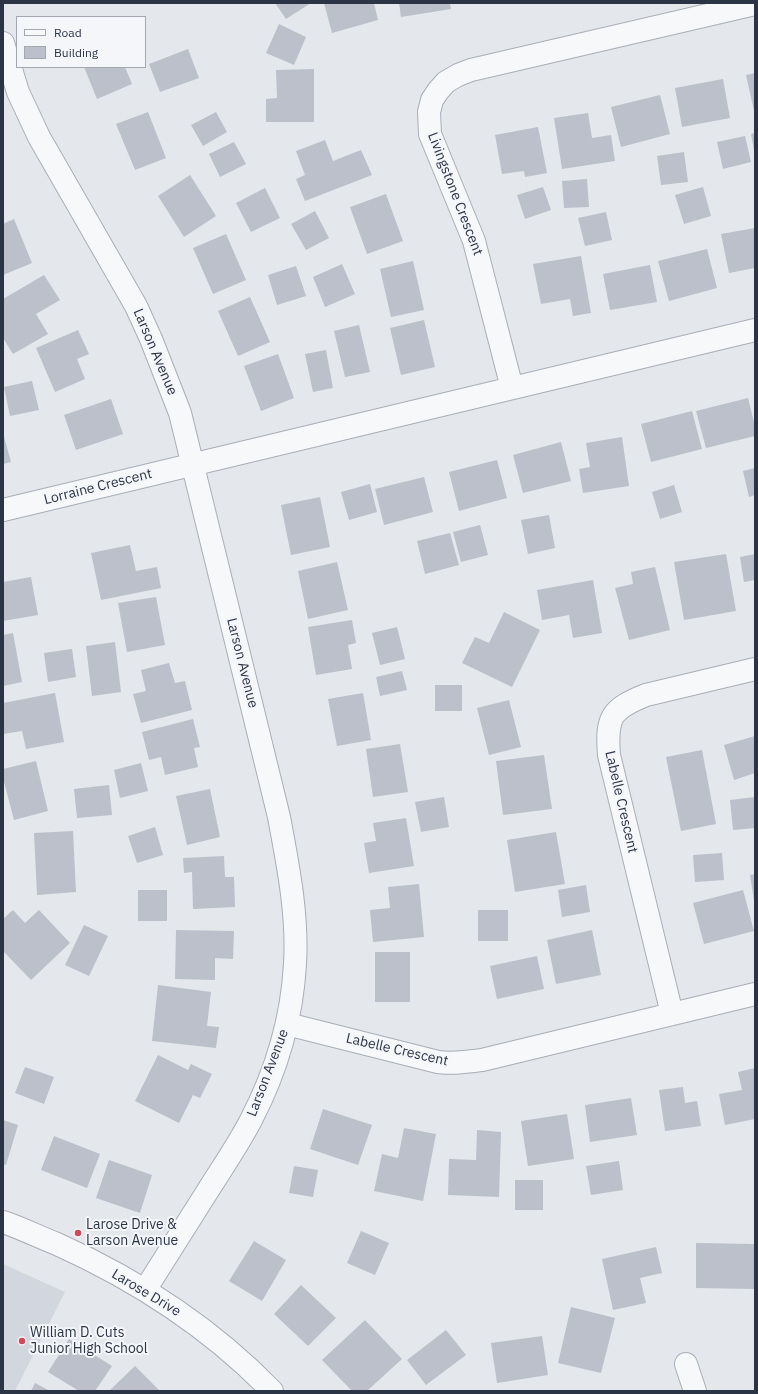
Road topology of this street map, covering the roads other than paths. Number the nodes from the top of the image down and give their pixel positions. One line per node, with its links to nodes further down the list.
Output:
1 (755, 4): 2 (street, Livingstone Crescent)
2 (692, 12): 5 (street, Livingstone Crescent)
3 (3, 43): 6 (street, Larson Avenue)
4 (755, 330): 5 (street)
5 (512, 388): 6 (street)
6 (194, 464): 7 (street, Lorraine Crescent); 11 (street, Larson Avenue)
7 (3, 510)
8 (755, 669): 10 (street, Labelle Crescent)
9 (755, 994): 10 (street, Labelle Crescent)
10 (672, 1014): 11 (street, Labelle Crescent)
11 (287, 1024): 13 (street, Larson Avenue)
12 (3, 1222): 13 (street, Larose Drive)
13 (146, 1290): 15 (street, Larose Drive)
14 (686, 1364): 16 (street)
15 (272, 1391)
16 (695, 1391)

